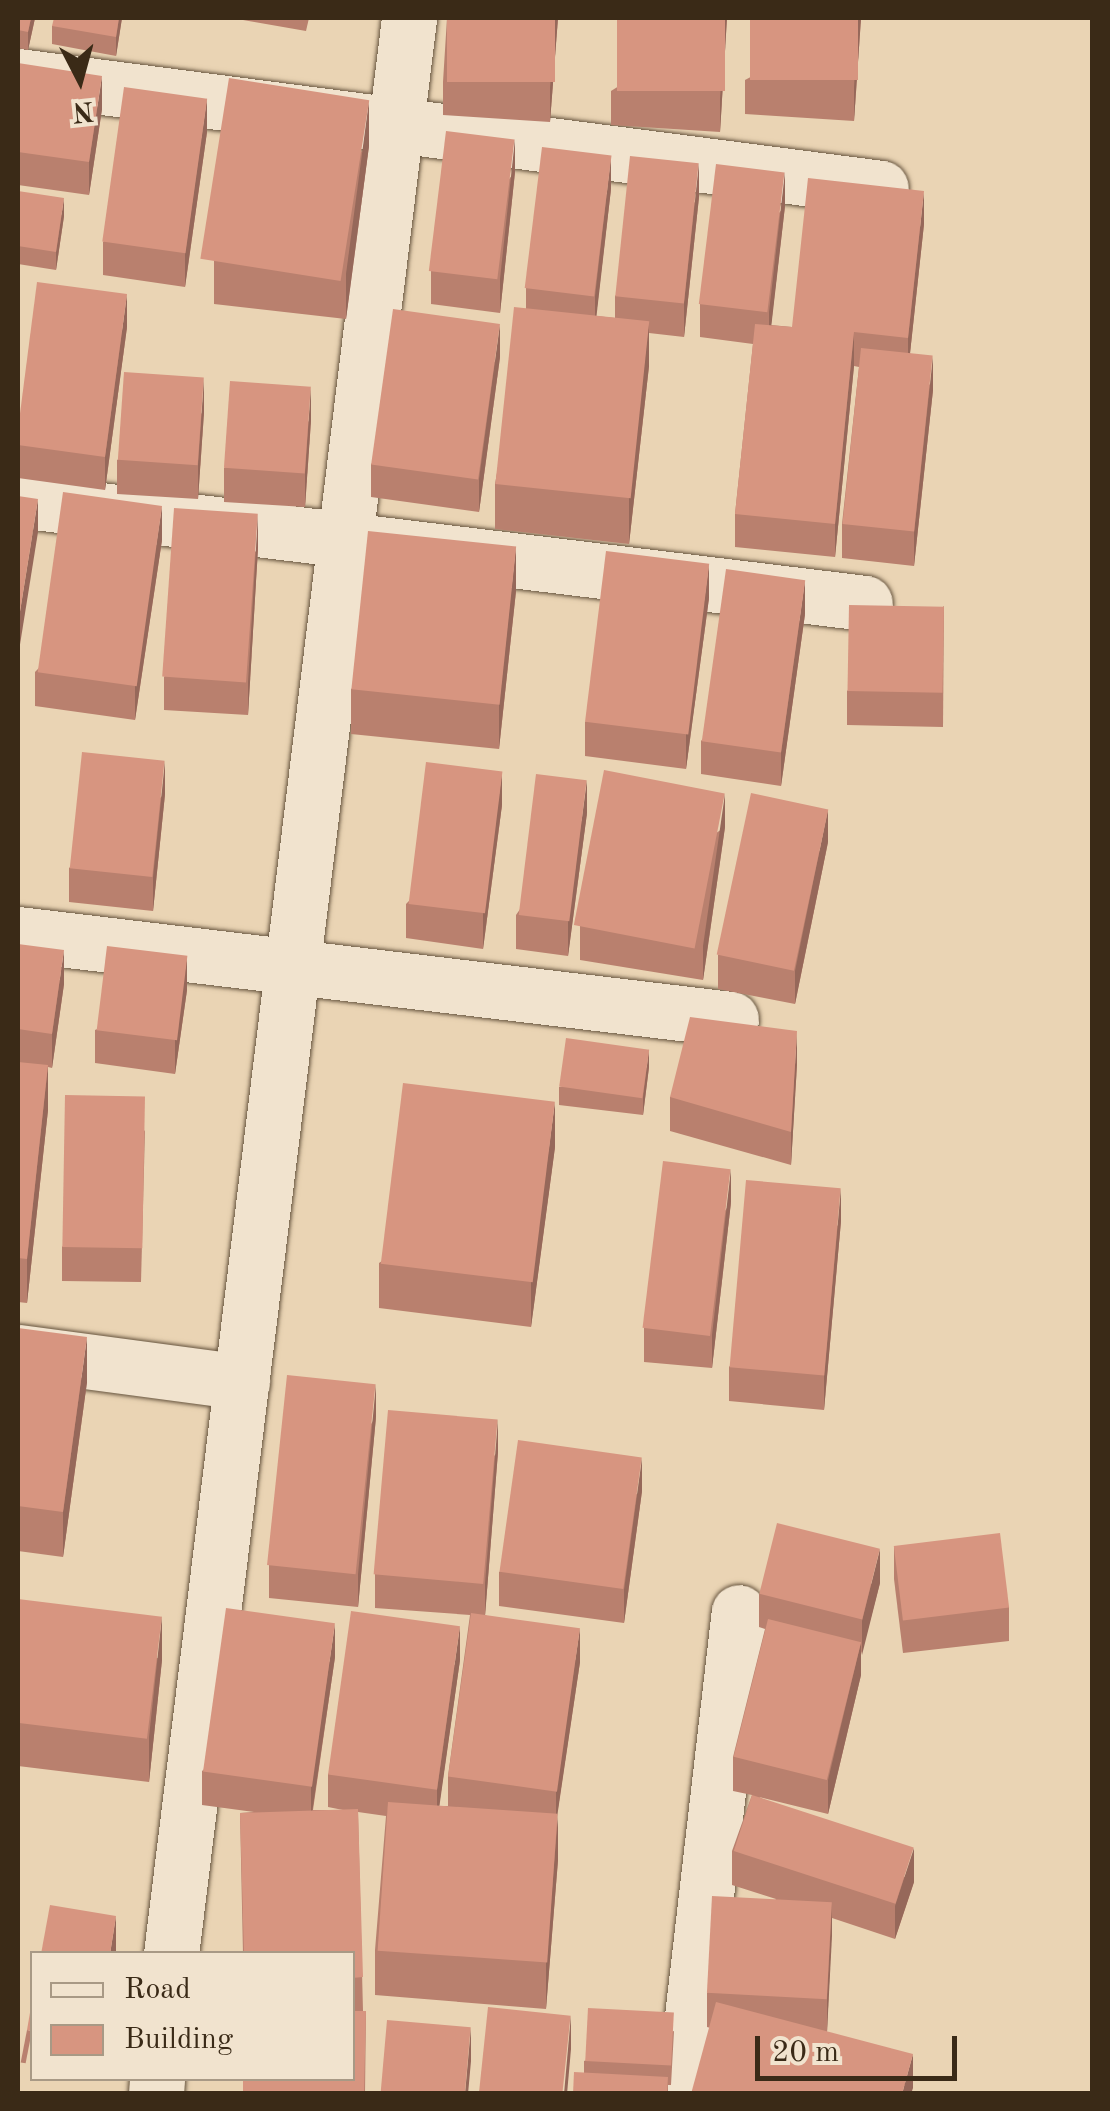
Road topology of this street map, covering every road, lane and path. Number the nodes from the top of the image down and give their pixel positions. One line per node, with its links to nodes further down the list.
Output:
1 (409, 18): 3 (street)
2 (18, 76): 3 (street)
3 (396, 122): 4 (street); 6 (street)
4 (914, 192)
5 (18, 500): 6 (street)
6 (346, 534): 7 (street); 9 (street)
7 (865, 603)
8 (18, 934): 9 (street)
9 (292, 972): 10 (street); 12 (street)
10 (731, 1019)
11 (18, 1352): 12 (street)
12 (242, 1382): 14 (street)
13 (739, 1612): 15 (street)
14 (171, 1951)
15 (683, 2094)

